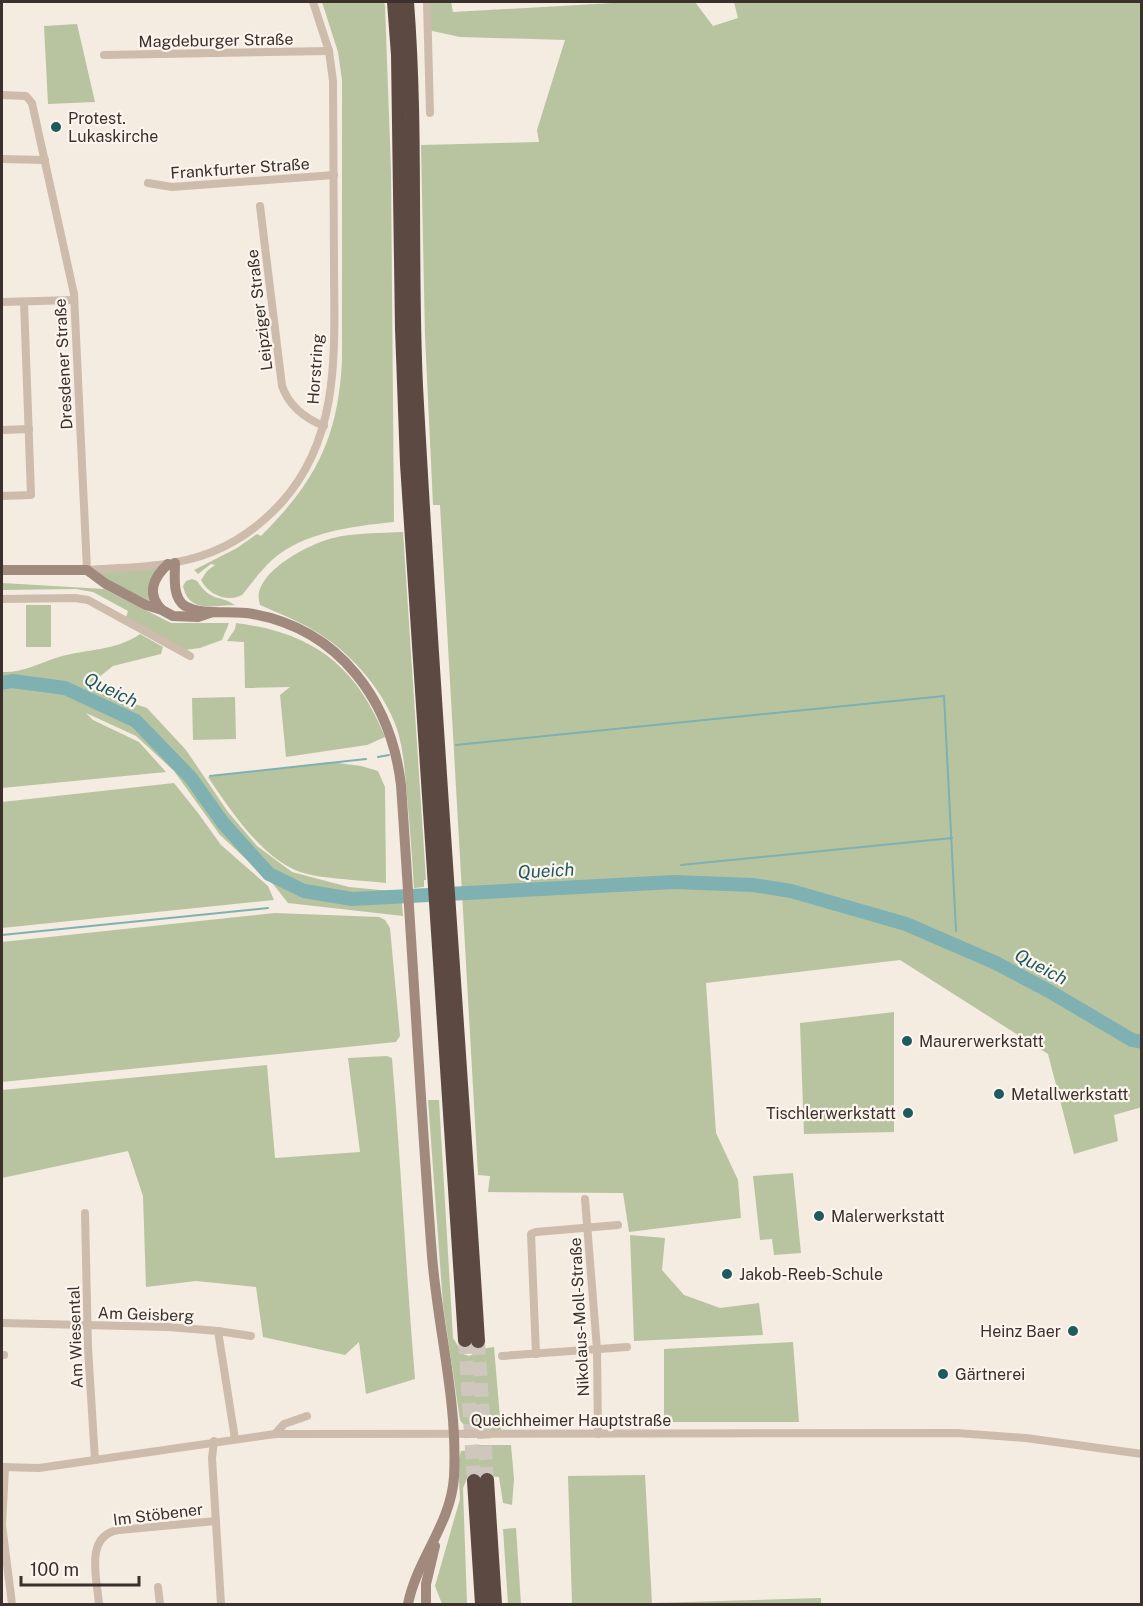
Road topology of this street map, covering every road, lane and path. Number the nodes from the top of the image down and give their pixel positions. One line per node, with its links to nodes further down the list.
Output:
1 (313, 2): 5 (street, Horstring)
2 (394, 2): 28 (highway)
3 (407, 2): 28 (highway)
4 (427, 2): 8 (street)
5 (329, 51): 6 (street, Magdeburger Straße); 11 (street, Horstring)
6 (104, 55)
7 (2, 95): 10 (street, Dresdener Straße)
8 (430, 113)
9 (2, 159): 10 (street)
10 (45, 160): 14 (street, Dresdener Straße)
11 (334, 175): 12 (street, Frankfurter Straße); 17 (street, Horstring)
12 (148, 183)
13 (260, 206): 17 (street, Leipziger Straße)
14 (74, 300): 16 (street); 23 (street, Dresdener Straße)
15 (2, 302): 16 (street)
16 (24, 302): 18 (street)
17 (324, 426): 21 (street, Horstring)
18 (29, 429): 19 (street); 20 (street)
19 (2, 430)
20 (2, 496)
21 (171, 564): 23 (street, Horstring); 25 (street); 26 (street)
22 (2, 570): 23 (street, Horstring)
23 (87, 570): 25 (street)
24 (2, 599): 27 (street)
25 (162, 610): 26 (street)
26 (217, 611): 44 (street)
27 (190, 656)
28 (441, 880): 37 (highway)
29 (585, 1199): 32 (street, Nikolaus-Moll-Straße)
30 (86, 1213): 34 (street, Am Wiesental)
31 (618, 1225): 32 (street)
32 (588, 1228): 39 (street, Nikolaus-Moll-Straße); 40 (street)
33 (2, 1323): 34 (street, Am Geisberg)
34 (87, 1325): 35 (street, Am Geisberg); 49 (street, Am Wiesental)
35 (218, 1331): 36 (street, Am Geisberg); 46 (street, Am Geisberg)
36 (251, 1336)
37 (471, 1340)
38 (627, 1347): 39 (street)
39 (597, 1349): 40 (street); 45 (street, Nikolaus-Moll-Straße)
40 (536, 1354): 41 (street)
41 (502, 1356)
42 (307, 1416): 43 (street)
43 (275, 1434): 44 (street, Queichheimer Hauptstraße); 46 (street, Queichheimer Hauptstraße)
44 (454, 1434): 45 (street, Queichheimer Hauptstraße); 52 (street)
45 (598, 1434): 48 (street, Queichheimer Hauptstraße)
46 (235, 1439): 47 (street, Queichheimer Hauptstraße)
47 (214, 1441): 49 (street, Queichheimer Hauptstraße); 51 (street, Im Stöbener)
48 (1142, 1454)
49 (95, 1460): 50 (street, Queichheimer Hauptstraße)
50 (3, 1467): 54 (street)
51 (216, 1521): 55 (street, Im Stöbener); 57 (street, Im Stöbener)
52 (438, 1533): 58 (street); 59 (street)
53 (158, 1587): 56 (street)
54 (12, 1605)
55 (99, 1605)
56 (160, 1605)
57 (221, 1605)
58 (408, 1605)
59 (426, 1605)
60 (482, 1605): 61 (highway)
61 (495, 1605)

